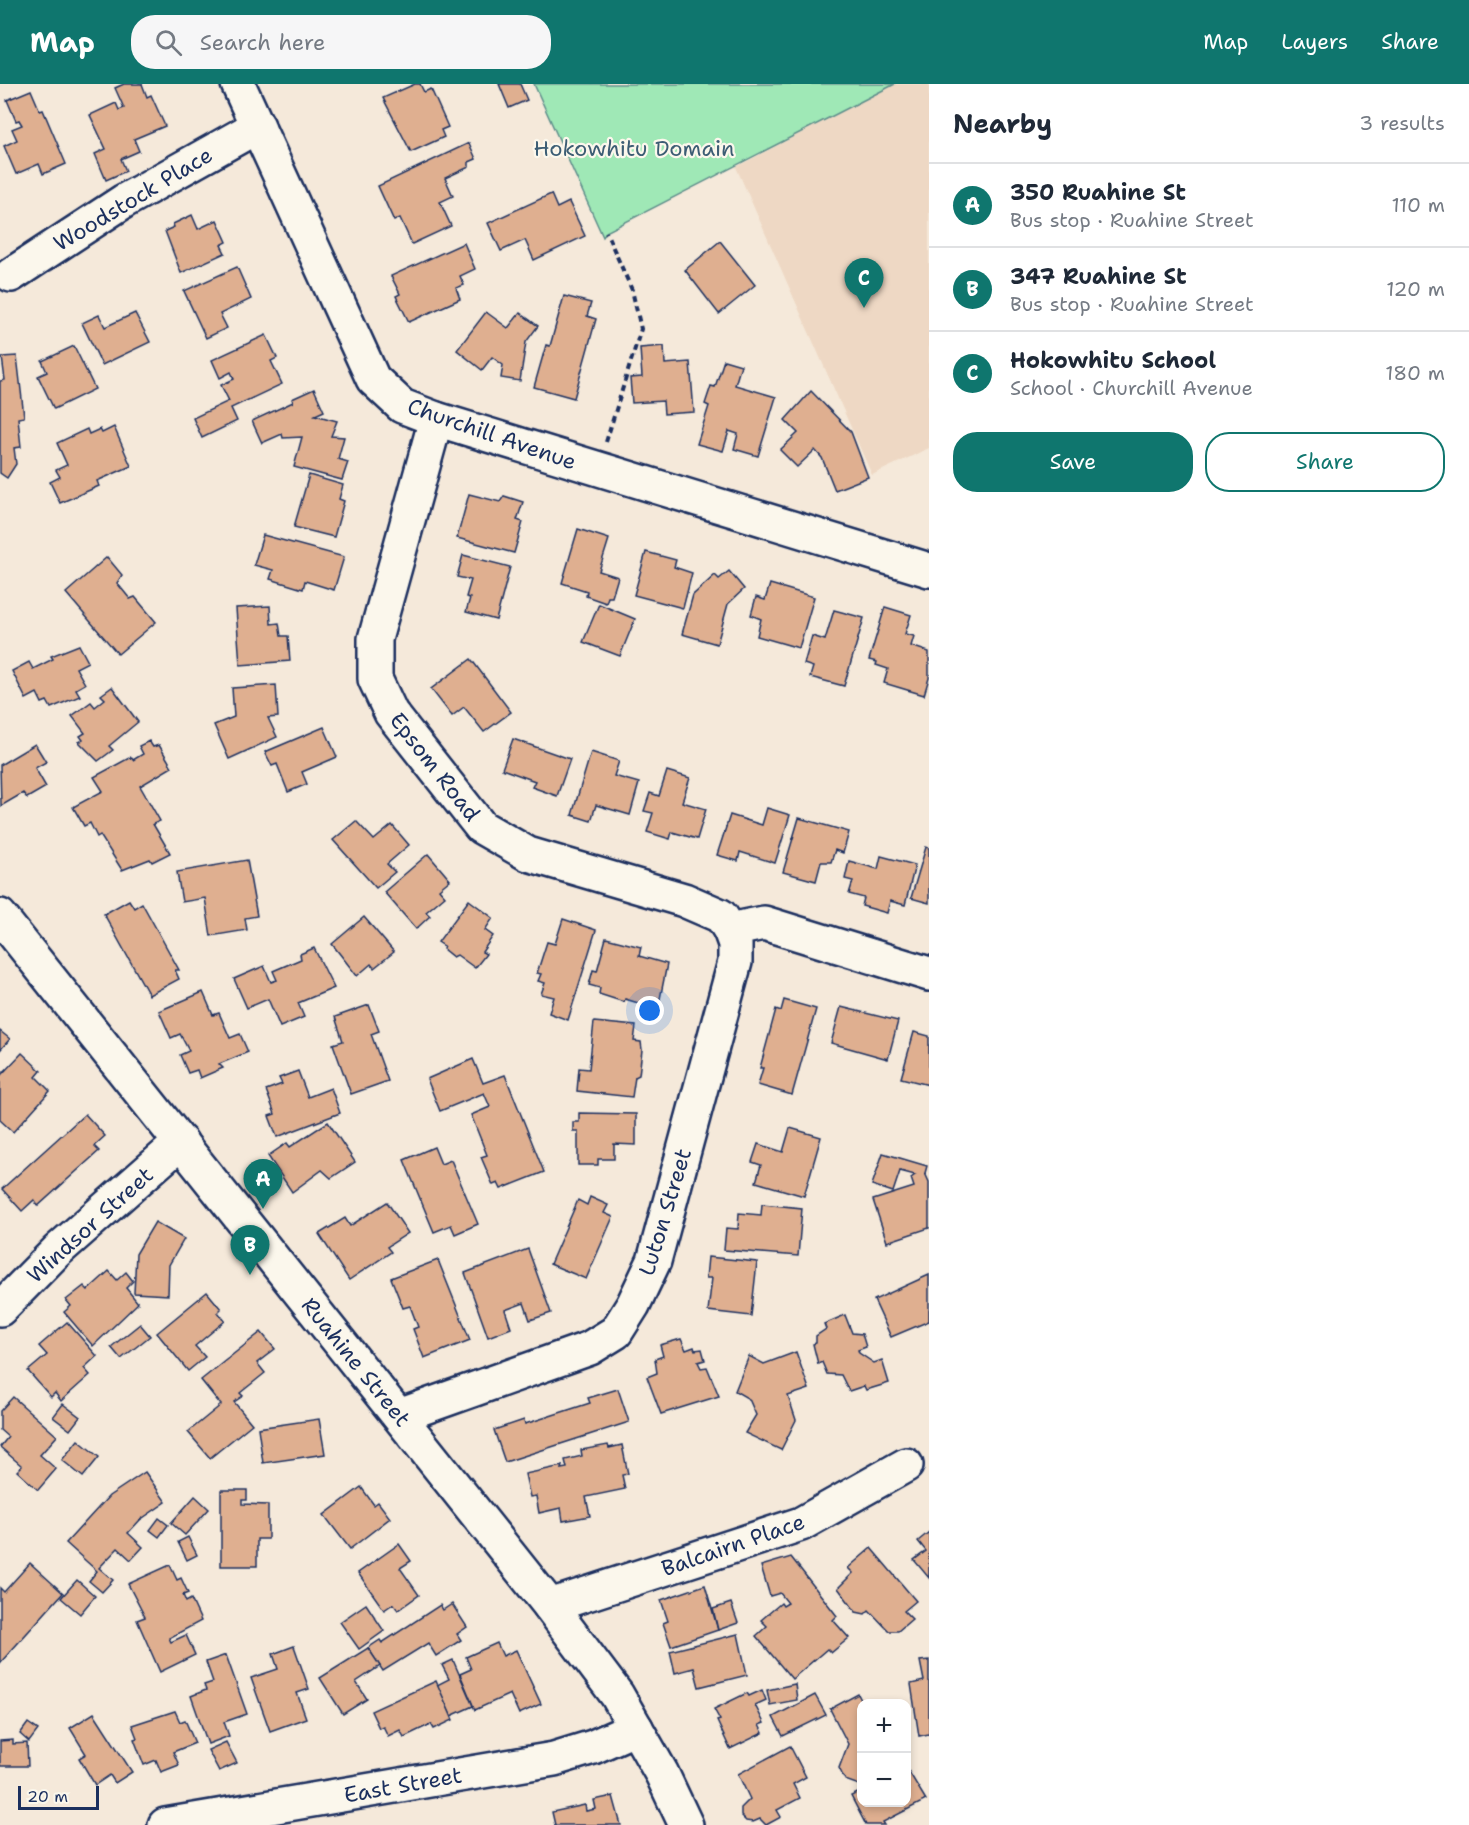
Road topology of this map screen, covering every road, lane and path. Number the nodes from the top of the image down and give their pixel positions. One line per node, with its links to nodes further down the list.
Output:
1 (238, 84): 2 (street, Churchill Avenue)
2 (258, 126): 4 (street, Woodstock Place); 5 (street, Churchill Avenue)
3 (606, 232): 6 (path)
4 (11, 274)
5 (435, 419): 6 (street, Churchill Avenue); 9 (street, Epsom Road)
6 (597, 470): 7 (street, Churchill Avenue)
7 (929, 570)
8 (0, 916): 11 (street, Ruahine Street)
9 (730, 930): 10 (street); 13 (street, Luton Street)
10 (929, 974)
11 (181, 1142): 12 (street, Windsor Street); 13 (street, Ruahine Street)
12 (0, 1309)
13 (399, 1416): 15 (street, Ruahine Street)
14 (906, 1465): 15 (street, Balcairn Place)
15 (550, 1606): 16 (street, Ruahine Street)
16 (636, 1728): 17 (street, East Street); 18 (street, Ruahine Street)
17 (165, 1825)
18 (686, 1825)

